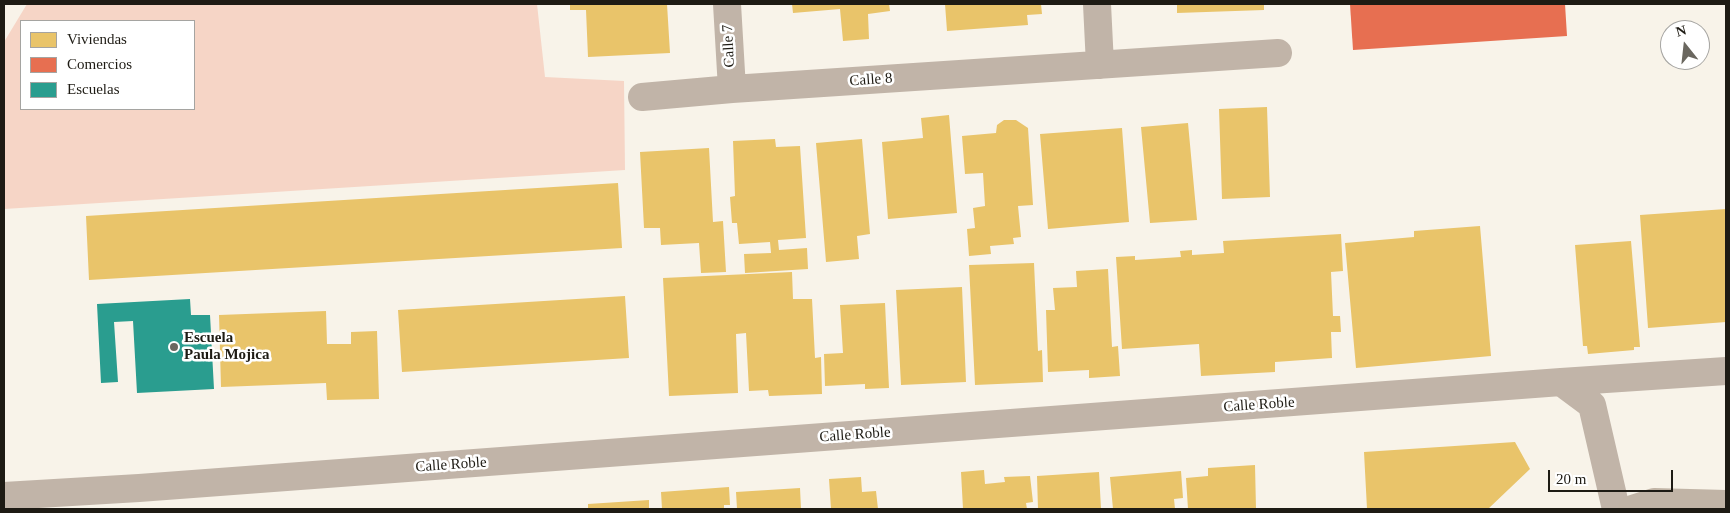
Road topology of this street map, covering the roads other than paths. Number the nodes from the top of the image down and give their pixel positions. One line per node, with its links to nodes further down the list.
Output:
1 (727, 4): 5 (street, Calle 7)
2 (1097, 4): 4 (street)
3 (1278, 52): 4 (street, Calle 8)
4 (1100, 65): 5 (street, Calle 8)
5 (732, 89): 6 (street, Calle 8)
6 (642, 97)
7 (1726, 371): 8 (street, Calle Roble)
8 (1561, 382): 9 (street, Calle Roble); 11 (street)
9 (4, 496)
10 (1726, 504): 12 (main road)
11 (1616, 509)
12 (1632, 509)

